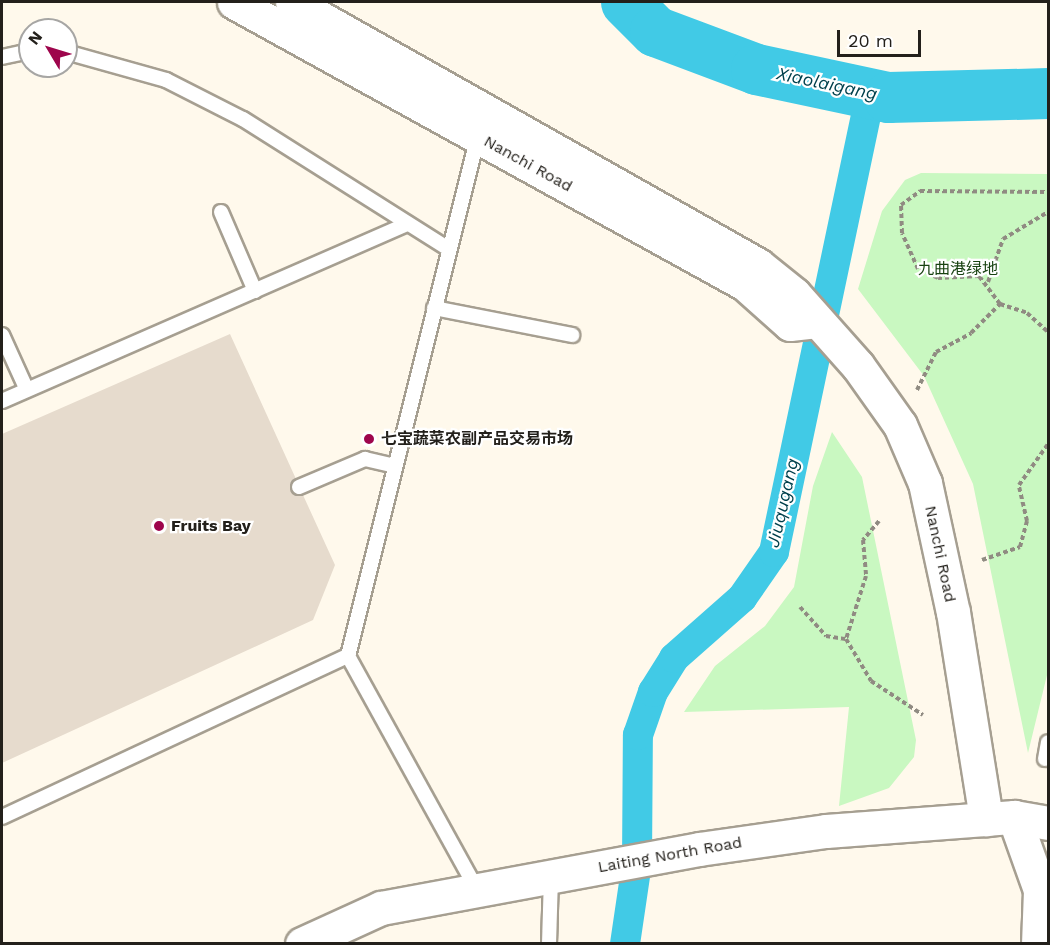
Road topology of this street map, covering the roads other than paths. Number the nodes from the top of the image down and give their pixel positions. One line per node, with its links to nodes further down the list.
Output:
1 (234, 2): 6 (street, Nanchi Road)
2 (292, 2): 12 (street, Nanchi Road)
3 (18, 54): 5 (lane)
4 (78, 56): 8 (lane)
5 (2, 57)
6 (478, 136): 9 (lane); 12 (street, Nanchi Road)
7 (221, 212): 10 (lane)
8 (408, 224): 9 (lane); 10 (lane)
9 (449, 249): 11 (lane)
10 (255, 291): 15 (lane)
11 (434, 308): 14 (lane); 17 (lane)
12 (818, 321): 23 (street, Nanchi Road)
13 (2, 334): 15 (lane)
14 (572, 335)
15 (27, 390): 16 (lane)
16 (2, 401)
17 (395, 466): 18 (lane); 19 (lane)
18 (300, 487)
19 (348, 656): 22 (lane); 26 (lane)
20 (1048, 742): 21 (lane)
21 (1045, 759)
22 (2, 817)
23 (1000, 818): 24 (street, Laiting North Road); 25 (street, Laiting North Road); 29 (street, Nanchi Road)
24 (1048, 823)
25 (551, 876): 26 (street, Laiting North Road); 28 (lane)
26 (477, 890): 27 (street, Laiting North Road)
27 (302, 944)
28 (549, 944)
29 (1038, 944)

